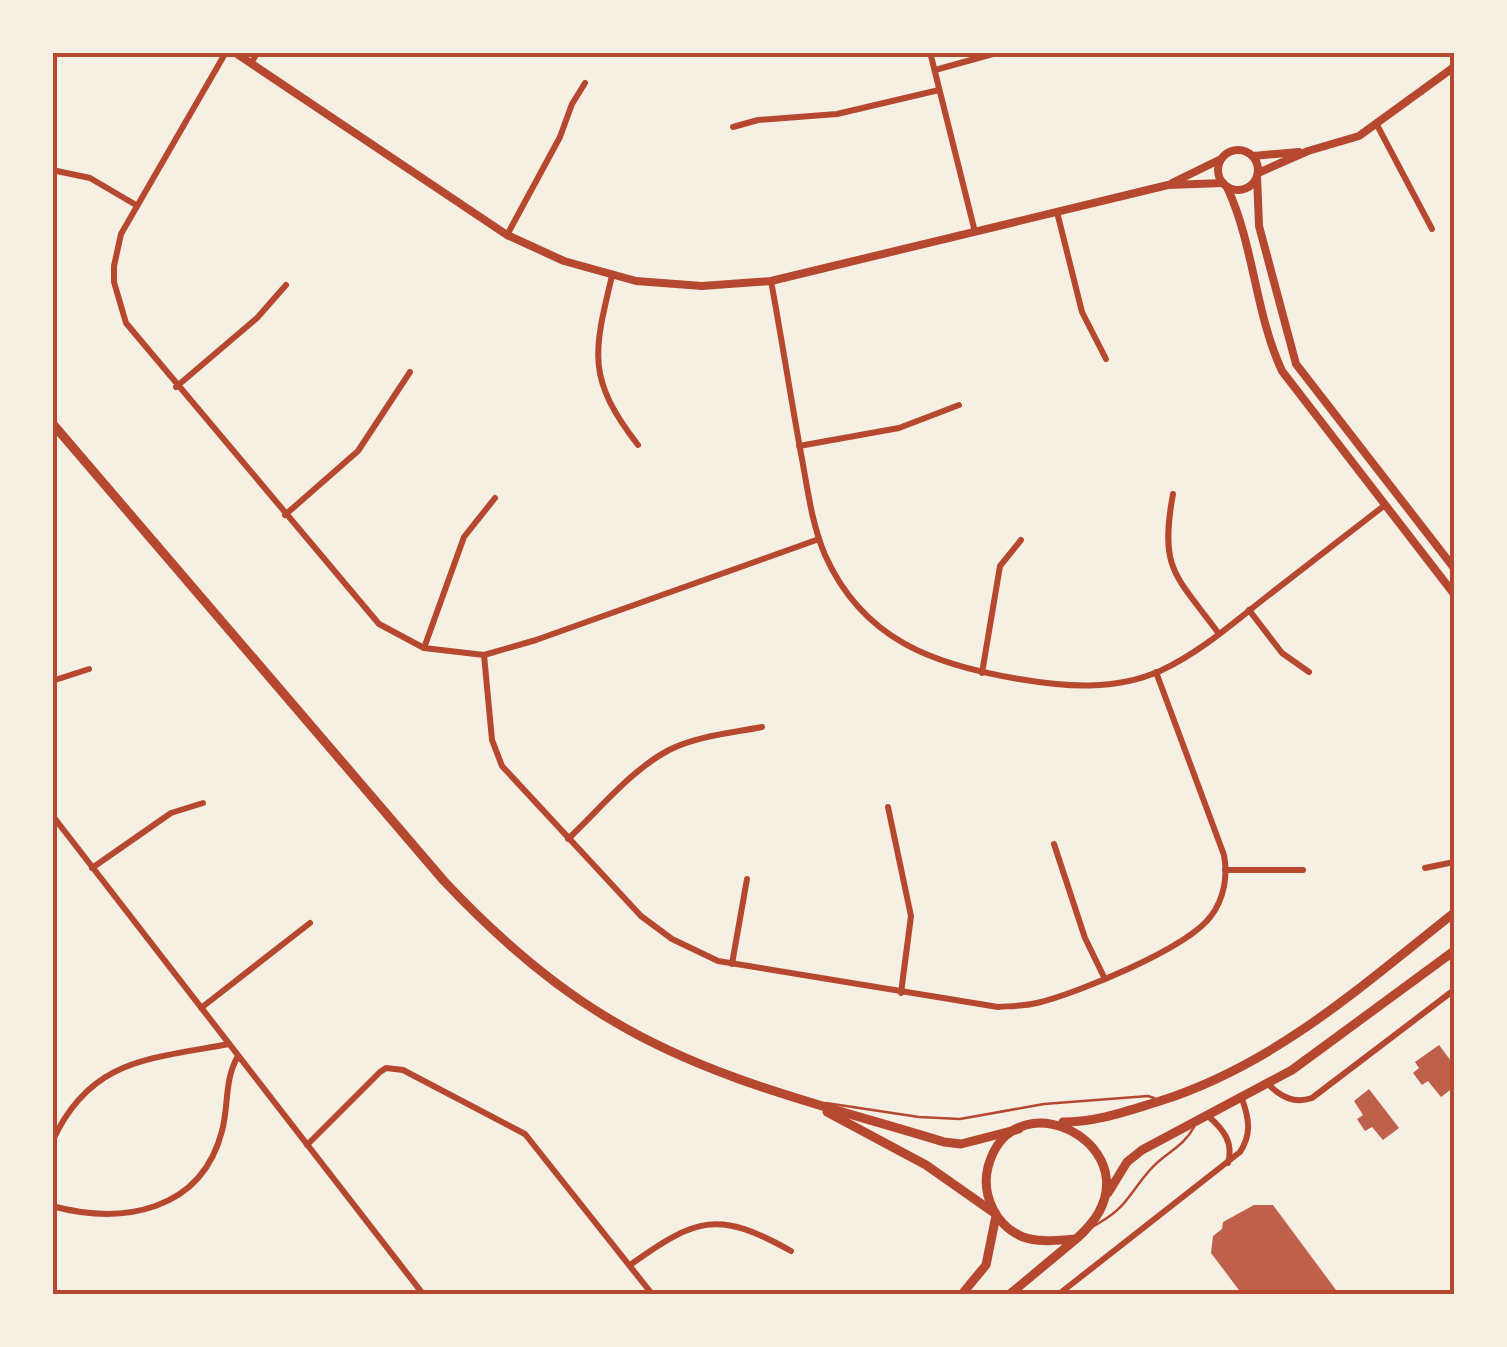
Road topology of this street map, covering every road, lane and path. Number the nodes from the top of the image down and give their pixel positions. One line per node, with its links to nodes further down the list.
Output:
1 (226, 52): 20 (street)
2 (234, 52): 6 (street)
3 (258, 52): 6 (street)
4 (930, 52): 8 (street)
5 (1000, 52): 8 (street)
6 (251, 63): 24 (street)
7 (1454, 67): 11 (street)
8 (935, 70): 10 (street)
9 (586, 82): 24 (street)
10 (939, 90): 12 (street); 23 (street)
11 (1377, 125): 13 (street); 22 (street)
12 (733, 127)
13 (1308, 152): 14 (street); 17 (street)
14 (1252, 156): 15 (street); 17 (street)
15 (1220, 159): 18 (street); 19 (street)
16 (52, 170): 20 (street)
17 (1257, 174): 19 (street); 28 (street)
18 (1168, 185): 19 (street); 21 (street)
19 (1225, 185): 29 (street)
20 (136, 205): 32 (street)
21 (1057, 212): 23 (street); 30 (street)
22 (1432, 230)
23 (975, 232): 26 (street)
24 (507, 235): 25 (street)
25 (612, 276): 26 (street); 35 (street)
26 (771, 280): 36 (street)
27 (286, 285): 32 (street)
28 (1281, 318): 29 (street); 38 (street)
29 (1266, 320): 40 (street)
30 (1106, 359)
31 (410, 372): 41 (street)
32 (176, 387): 41 (street)
33 (959, 405): 36 (street)
34 (52, 422): 79 (main road)
35 (638, 445)
36 (799, 446): 42 (street)
37 (1173, 494): 47 (street)
38 (1396, 496): 40 (street); 44 (street)
39 (494, 498): 48 (street)
40 (1384, 505): 45 (street); 46 (street)
41 (285, 515): 48 (street)
42 (819, 539): 49 (street); 53 (street)
43 (1021, 540): 53 (street)
44 (1454, 568)
45 (1454, 594)
46 (1250, 610): 47 (street); 52 (street)
47 (1219, 634): 51 (street)
48 (424, 648): 49 (street)
49 (484, 655): 59 (street)
50 (89, 669): 54 (street)
51 (1156, 672): 53 (street); 64 (street)
52 (1308, 672)
53 (982, 673)
54 (52, 681)
55 (762, 727): 59 (street)
56 (202, 803): 62 (street)
57 (888, 807): 73 (street)
58 (52, 814): 62 (street)
59 (568, 839): 70 (street)
60 (1054, 844): 71 (street)
61 (1454, 862): 63 (street)
62 (92, 868): 74 (street)
63 (1425, 868)
64 (1226, 870): 65 (street); 71 (street)
65 (1303, 870)
66 (747, 879): 70 (street)
67 (1454, 914): 80 (main road)
68 (310, 923): 74 (street)
69 (1454, 951): 77 (main road)
70 (732, 964): 73 (street)
71 (1104, 977): 73 (street)
72 (1454, 990): 77 (street)
73 (900, 993)
74 (201, 1008): 75 (street)
75 (229, 1044): 76 (street); 85 (street)
76 (238, 1056): 86 (street); 88 (street)
77 (1268, 1084): 78 (main road)
78 (1242, 1099): 81 (main road); 87 (street)
79 (804, 1100): 80 (lane); 84 (main road); 90 (main road)
80 (1160, 1100): 83 (main road)
81 (1208, 1116): 82 (main road); 87 (street)
82 (1198, 1121): 89 (main road); 91 (lane)
83 (1050, 1122): 84 (main road); 89 (main road)
84 (1019, 1129): 90 (main road)
85 (52, 1142)
86 (308, 1145): 94 (street); 95 (street)
87 (1227, 1164): 99 (street)
88 (52, 1206)
89 (1102, 1206): 91 (main road)
90 (996, 1215): 92 (main road); 97 (main road)
91 (1086, 1230): 92 (main road)
92 (1076, 1238): 98 (main road)
93 (791, 1251): 94 (street)
94 (630, 1265): 96 (street)
95 (423, 1294)
96 (652, 1294)
97 (962, 1294)
98 (1010, 1294)
99 (1059, 1294)

